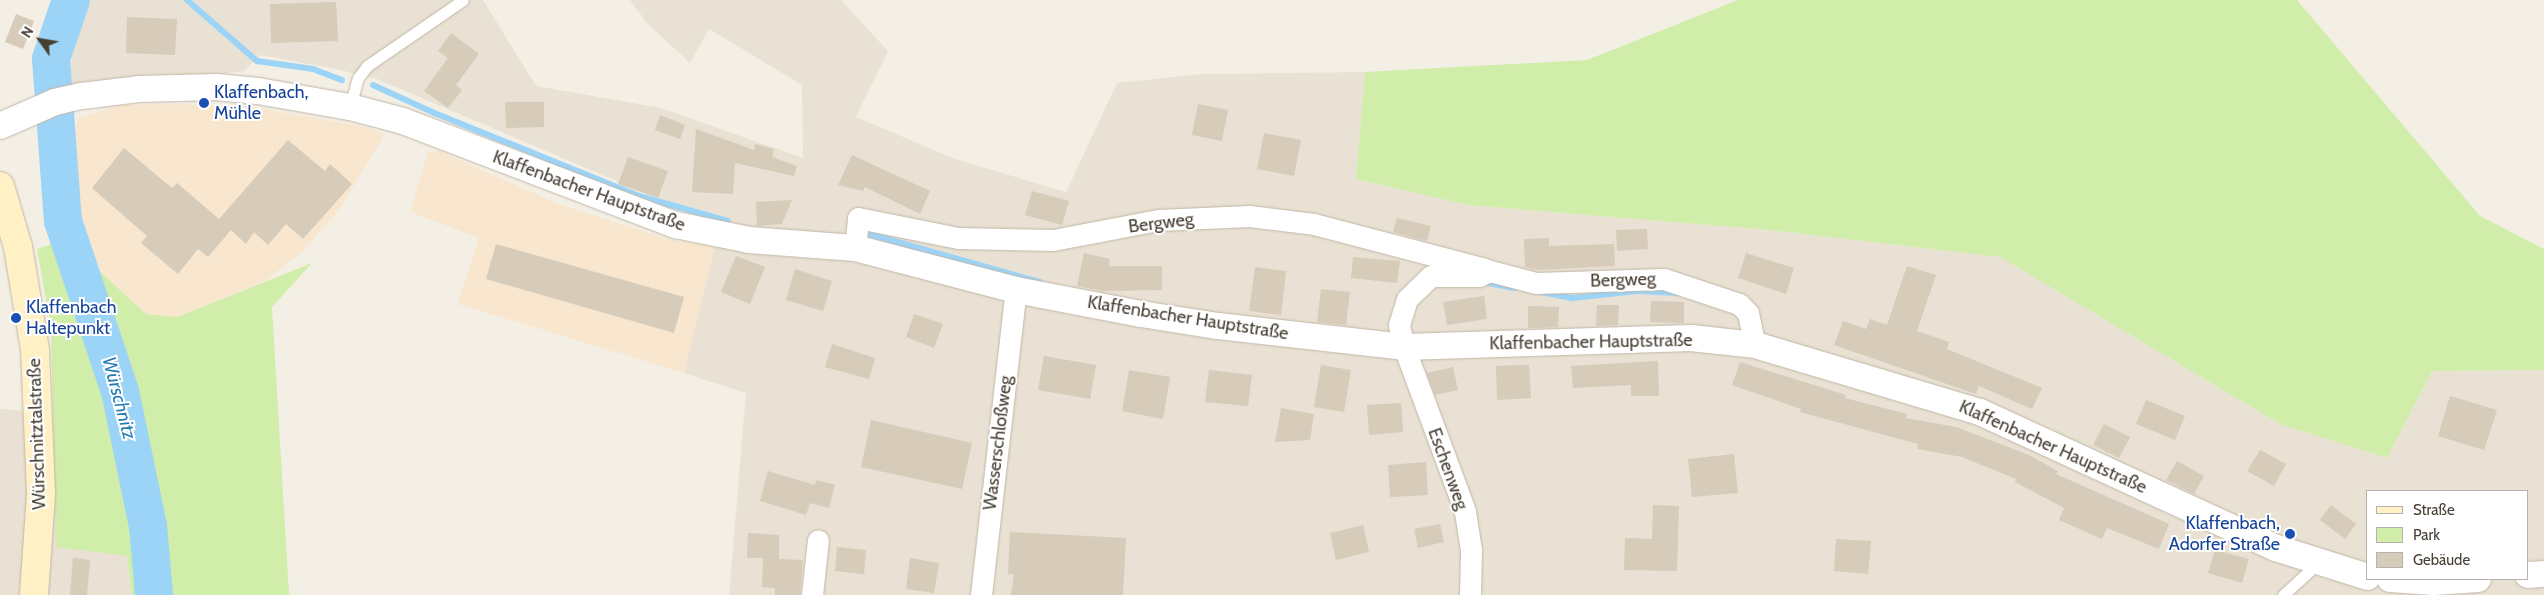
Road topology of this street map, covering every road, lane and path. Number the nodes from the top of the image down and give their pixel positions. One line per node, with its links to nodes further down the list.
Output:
1 (463, 0): 2 (lane)
2 (350, 107): 3 (street, Klaffenbacher Hauptstraße); 5 (street, Klaffenbacher Hauptstraße)
3 (0, 126)
4 (0, 186): 18 (main road, Würschnitztalstraße)
5 (854, 248): 6 (street, Bergweg); 7 (street, Klaffenbacher Hauptstraße)
6 (1490, 271): 8 (street, Bergweg); 9 (street, Bergweg)
7 (1016, 290): 8 (street, Klaffenbacher Hauptstraße); 20 (street, Wasserschloßweg)
8 (1402, 336): 9 (street, Klaffenbacher Hauptstraße); 21 (street, Eschenweg)
9 (1755, 345): 11 (street, Klaffenbacher Hauptstraße)
10 (818, 540): 19 (street)
11 (2318, 564): 14 (street, Klaffenbacher Hauptstraße); 22 (lane)
12 (2544, 574): 13 (street)
13 (2529, 575)
14 (2366, 576)
15 (2395, 580): 17 (street)
16 (2473, 580): 17 (street)
17 (2433, 588)
18 (34, 595)
19 (812, 595)
20 (980, 595)
21 (1470, 595)
22 (2283, 595)

